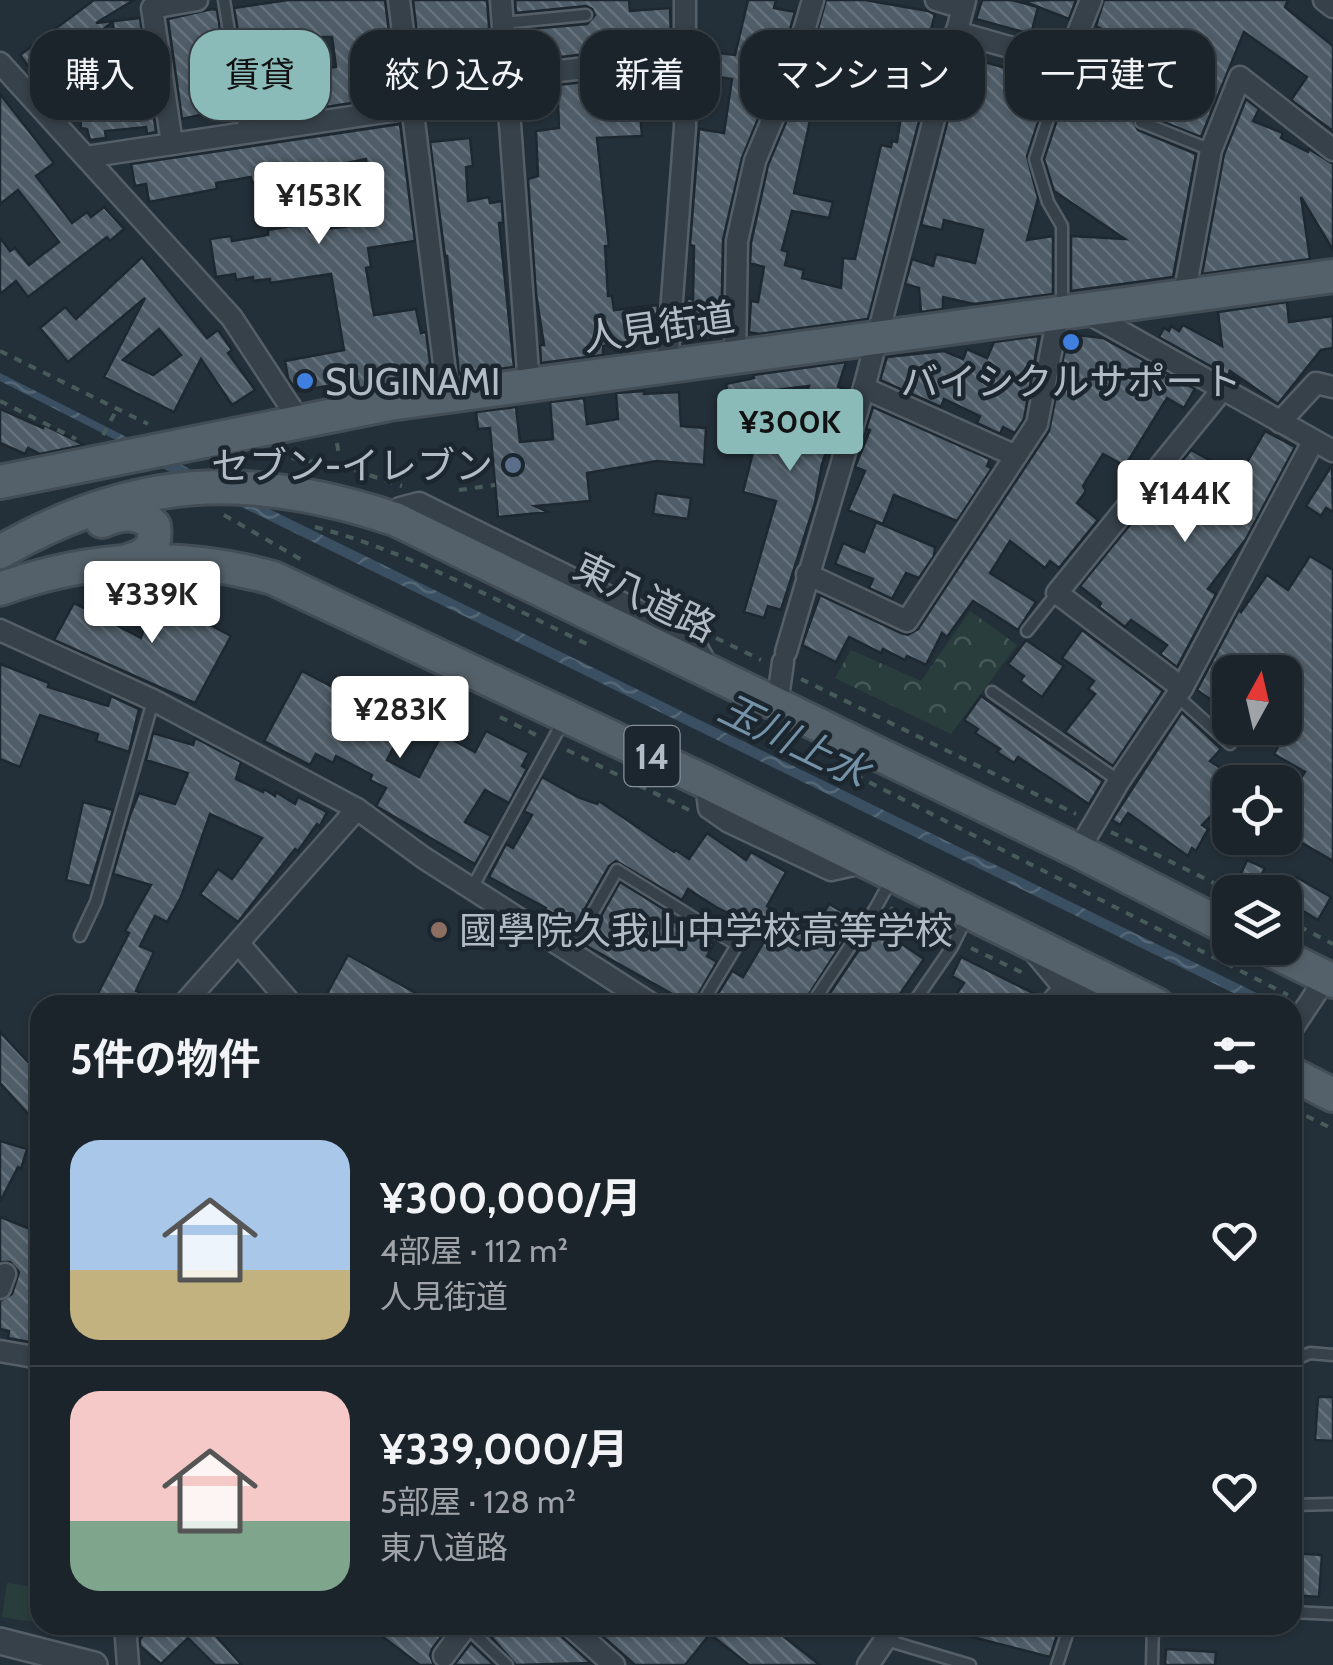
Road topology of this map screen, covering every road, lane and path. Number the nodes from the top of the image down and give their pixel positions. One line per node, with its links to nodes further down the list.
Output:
1 (197, 0): 28 (street)
2 (224, 0): 27 (lane)
3 (398, 0): 14 (street)
4 (501, 0): 13 (street)
5 (684, 0): 16 (street)
6 (814, 0): 37 (street)
7 (936, 0): 10 (street)
8 (1090, 0): 18 (street)
9 (1324, 0): 11 (street)
10 (964, 4): 17 (street)
11 (1333, 8)
12 (586, 15): 13 (lane)
13 (503, 23): 15 (street)
14 (402, 30)
15 (503, 30)
16 (684, 30)
17 (957, 30)
18 (1079, 30)
19 (0, 62): 31 (street)
20 (350, 117): 27 (street)
21 (413, 120): 43 (street)
22 (509, 120): 39 (street)
23 (684, 120): 38 (street)
24 (933, 120): 35 (street)
25 (1048, 120): 34 (lane)
26 (1142, 122): 29 (lane)
27 (246, 132): 28 (street)
28 (172, 144): 31 (street)
29 (1210, 150): 30 (street); 33 (street)
30 (1333, 150)
31 (86, 157): 46 (street)
32 (1333, 276): 33 (main road, 人見街道)
33 (1184, 296): 34 (main road, 人見街道)
34 (1069, 314): 35 (main road, 人見街道); 42 (street); 54 (street)
35 (876, 338): 37 (main road, 人見街道); 41 (street)
36 (0, 351): 45 (path)
37 (735, 357): 38 (main road, 人見街道)
38 (668, 366): 39 (main road, 人見街道)
39 (529, 386): 43 (main road, 人見街道)
40 (1333, 387): 47 (street)
41 (864, 388): 54 (street); 62 (street)
42 (1222, 390): 47 (street); 64 (street)
43 (448, 396): 46 (main road, 人見街道)
44 (0, 401): 49 (path)
45 (116, 410): 48 (path); 50 (path)
46 (299, 420): 55 (main road, 人見街道)
47 (1280, 422): 51 (street)
48 (152, 426)
49 (82, 442)
50 (100, 442)
51 (1313, 442): 52 (street); 71 (street)
52 (1333, 452)
53 (266, 454): 58 (path)
54 (1016, 456): 62 (street)
55 (0, 482)
56 (495, 485): 57 (path)
57 (459, 490)
58 (414, 492)
59 (304, 524): 68 (path)
60 (4, 550): 61 (main road); 73 (main road, 東八道路)
61 (130, 560): 63 (main road, 14); 74 (main road, 14)
62 (807, 574): 69 (street)
63 (0, 589)
64 (1057, 593): 66 (lane); 71 (street)
65 (0, 630): 72 (street)
66 (1026, 631)
67 (708, 634): 69 (path)
68 (593, 647)
69 (785, 661): 73 (street); 79 (path)
70 (992, 692): 77 (lane)
71 (1179, 692): 75 (lane); 77 (street)
72 (153, 700): 78 (street); 86 (lane)
73 (777, 705): 79 (main road, 東八道路)
74 (566, 715): 80 (main road, 14); 82 (lane)
75 (1212, 726)
76 (852, 773): 103 (path)
77 (1119, 781): 79 (street)
78 (357, 809): 82 (street); 88 (street)
79 (1086, 837): 81 (path); 84 (main road, 東八道路)
80 (880, 868): 83 (main road, 14); 98 (lane)
81 (1212, 884)
82 (472, 888): 90 (street)
83 (970, 912): 87 (main road, 14); 99 (lane)
84 (1212, 917)
85 (1302, 928): 89 (path)
86 (80, 936)
87 (1024, 938): 93 (street); 102 (main road, 14)
88 (239, 944): 94 (street); 95 (street)
89 (1333, 944)
90 (570, 954): 96 (street); 97 (lane)
91 (1302, 965): 92 (main road)
92 (1330, 979): 104 (street)
93 (1061, 984): 100 (lane); 101 (street)
94 (193, 995)
95 (283, 995)
96 (637, 995)
97 (707, 995)
98 (817, 995)
99 (919, 995)
100 (1052, 995)
101 (1082, 995)
102 (1138, 995)
103 (1262, 995)
104 (1302, 1015)
105 (1302, 1079): 106 (main road)
106 (1333, 1095)
107 (1302, 1114): 108 (path)
108 (1333, 1130)
109 (0, 1351): 111 (street)
110 (1333, 1355): 112 (lane)
111 (30, 1356)
112 (1302, 1357)
113 (1333, 1504): 114 (lane)
114 (1302, 1506)
115 (1302, 1612): 116 (lane)
116 (1333, 1614)
117 (126, 1635): 128 (street)
118 (460, 1635): 126 (street)
119 (476, 1635): 129 (lane)
120 (581, 1635): 130 (street)
121 (888, 1635): 131 (street)
122 (897, 1635): 132 (lane)
123 (1067, 1635): 133 (lane)
124 (1153, 1635): 134 (lane)
125 (0, 1641): 127 (street)
126 (444, 1656)
127 (94, 1665)
128 (128, 1665)
129 (507, 1665)
130 (614, 1665)
131 (868, 1665)
132 (970, 1665)
133 (1057, 1665)
134 (1152, 1665)

